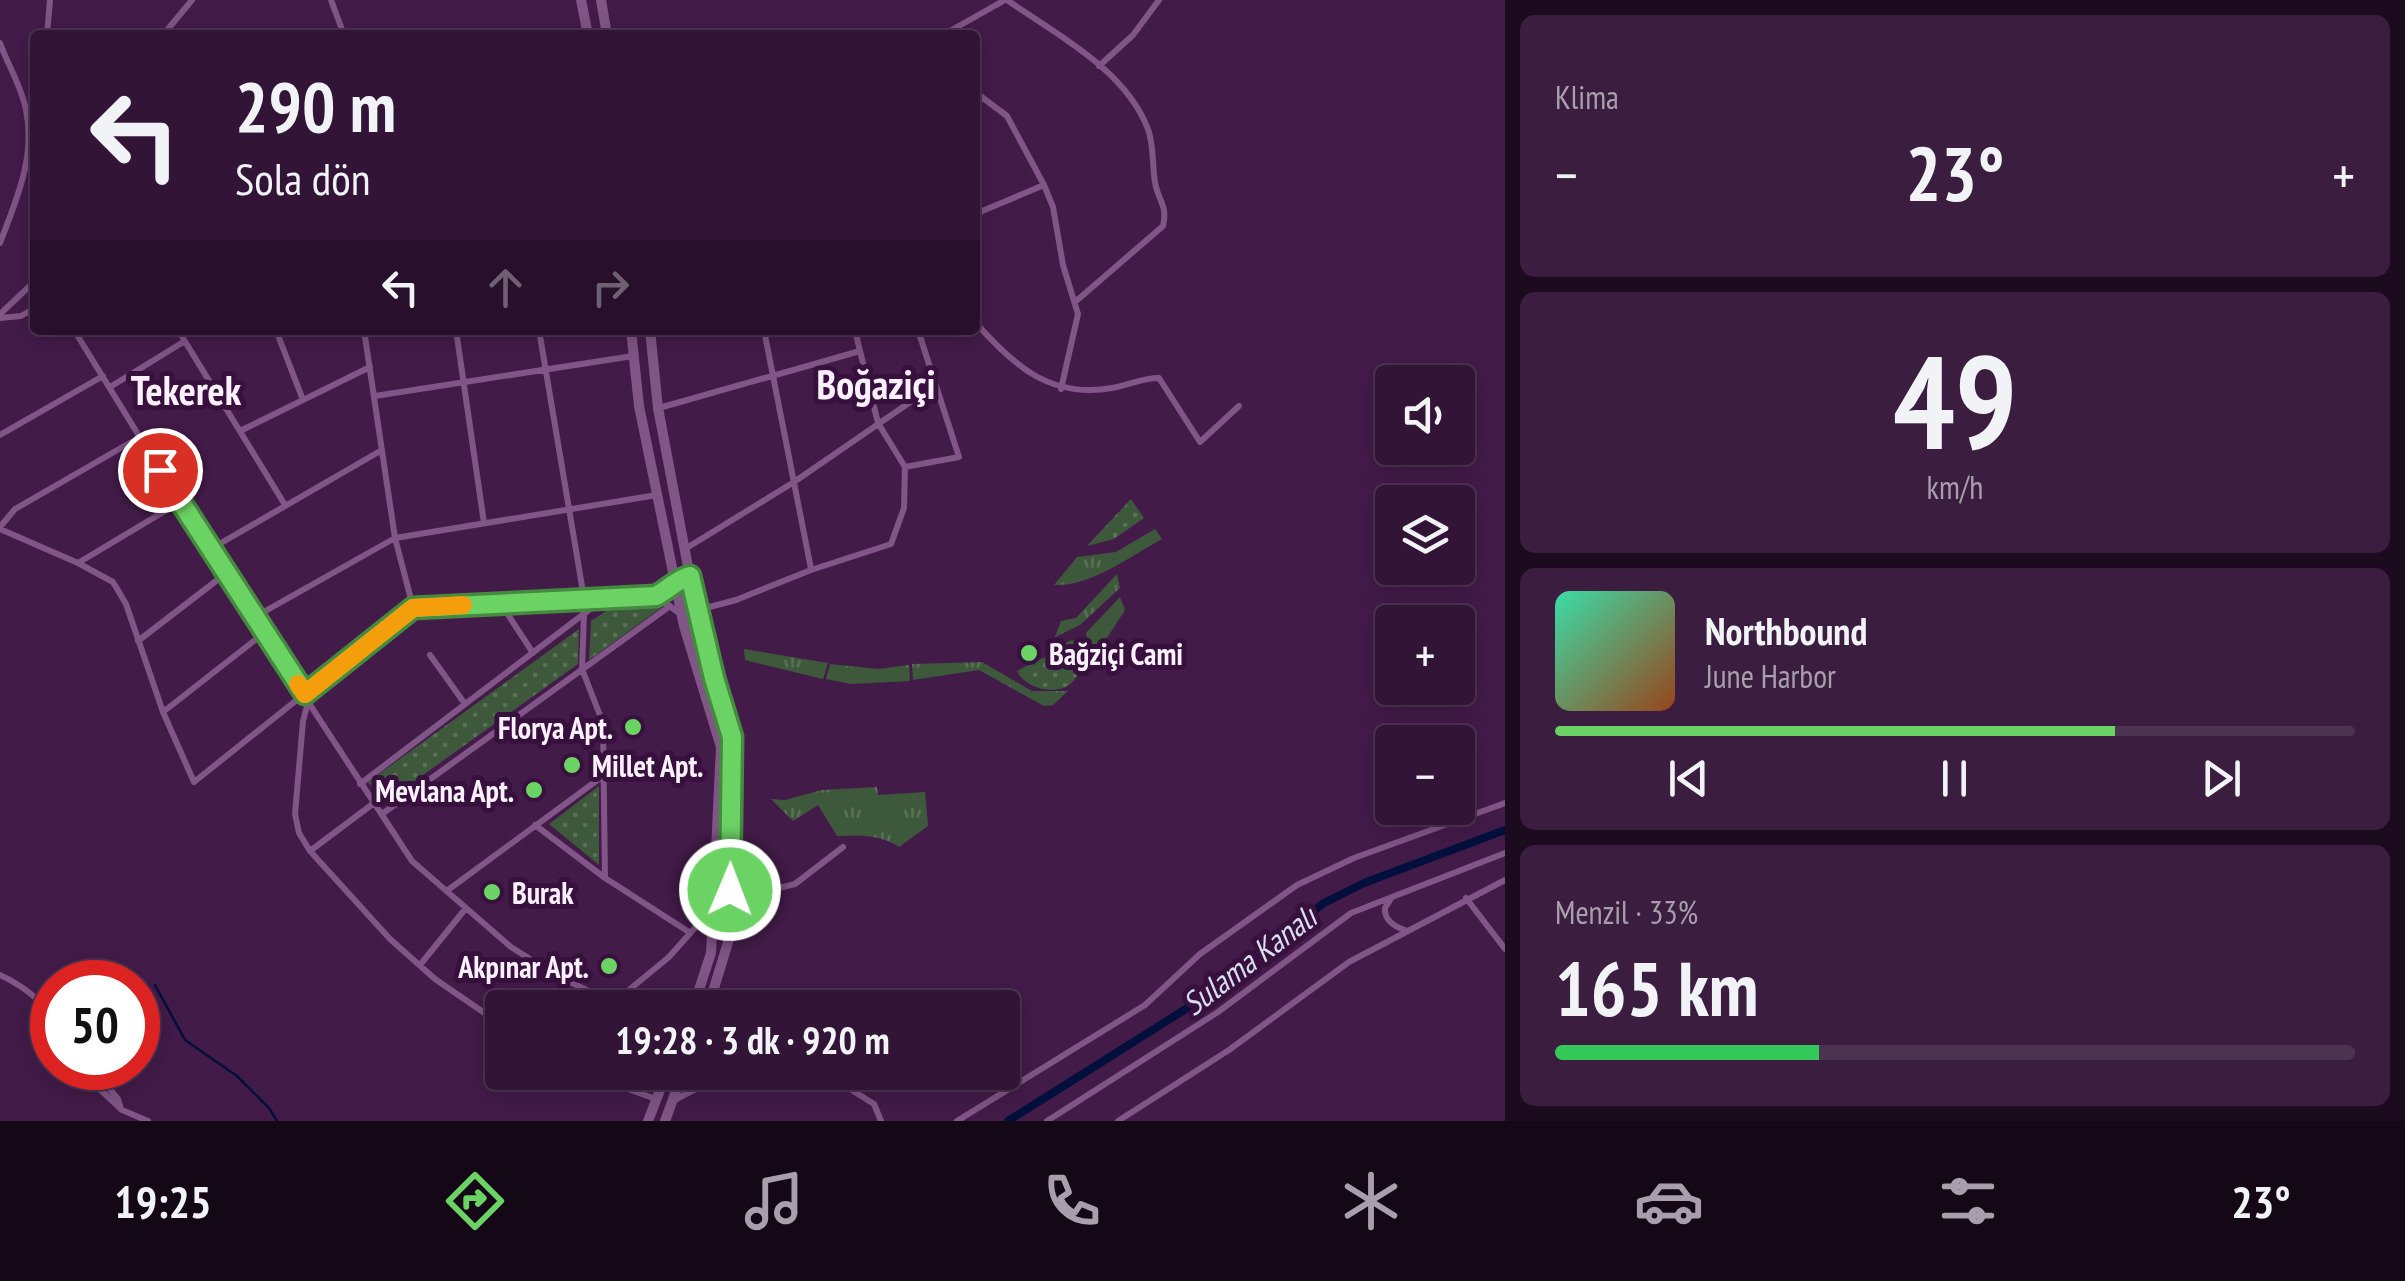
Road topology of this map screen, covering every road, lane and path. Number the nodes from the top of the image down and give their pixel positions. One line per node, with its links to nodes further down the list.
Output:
1 (50, 0): 8 (street)
2 (192, 0): 9 (street)
3 (331, 0): 10 (street)
4 (581, 0): 11 (main road)
5 (601, 0): 12 (main road)
6 (1006, 0): 13 (street); 15 (street)
7 (1159, 0): 15 (street)
8 (47, 30)
9 (167, 30)
10 (342, 30)
11 (587, 30)
12 (606, 30)
13 (952, 30)
14 (0, 43): 18 (street)
15 (1099, 66): 25 (street)
16 (980, 96): 21 (street)
17 (30, 105): 18 (street)
18 (26, 109): 19 (street)
19 (30, 137)
20 (30, 158): 23 (street)
21 (1044, 186): 22 (street); 25 (street)
22 (980, 212)
23 (0, 242)
24 (30, 286): 27 (street)
25 (1075, 302): 50 (street)
26 (30, 311): 27 (street)
27 (0, 316)
28 (980, 328): 50 (street)
29 (77, 335): 45 (street)
30 (181, 335): 40 (street)
31 (278, 335): 52 (street)
32 (365, 335): 43 (street)
33 (457, 335): 47 (street)
34 (540, 335): 44 (street)
35 (632, 335): 42 (main road)
36 (651, 335): 54 (main road)
37 (765, 335): 46 (street)
38 (856, 335): 41 (street)
39 (920, 335): 48 (street)
40 (185, 341): 49 (street); 56 (street)
41 (860, 351): 46 (street); 55 (street)
42 (634, 356): 44 (street); 62 (main road)
43 (370, 367): 51 (street); 52 (street)
44 (544, 370): 47 (street); 65 (street)
45 (103, 376): 49 (street); 57 (street)
46 (773, 376): 54 (street); 61 (street)
47 (464, 382): 51 (street); 66 (street)
48 (935, 385): 55 (street); 60 (street)
49 (110, 387): 58 (street)
50 (1061, 389): 53 (street)
51 (375, 396): 59 (street)
52 (303, 400): 56 (street)
53 (1239, 406)
54 (658, 408): 69 (main road)
55 (878, 423): 60 (street); 61 (street)
56 (240, 431): 64 (street)
57 (0, 435)
58 (140, 438): 63 (street); 67 (street)
59 (382, 450): 64 (street); 68 (street)
60 (905, 467): 72 (street)
61 (794, 482): 69 (street); 72 (street)
62 (657, 495): 65 (street); 75 (main road)
63 (180, 502): 70 (street); 71 (street)
64 (285, 506): 70 (street)
65 (569, 509): 66 (street); 78 (street)
66 (484, 523): 68 (street)
67 (0, 528): 71 (street)
68 (395, 538): 81 (street); 85 (street)
69 (685, 549): 74 (main road)
70 (209, 550): 73 (street)
71 (78, 563): 87 (street)
72 (811, 570): 82 (street)
73 (225, 574): 85 (street); 87 (street)
74 (690, 576): 75 (street); 82 (main road)
75 (676, 580): 76 (street); 84 (main road)
76 (656, 596): 77 (street); 80 (street)
77 (607, 597): 78 (street); 83 (street)
78 (584, 598): 79 (street)
79 (500, 603): 81 (street); 88 (street)
80 (670, 606): 84 (street); 90 (street)
81 (413, 608): 91 (street)
82 (698, 612): 84 (street); 107 (main road)
83 (584, 614): 88 (street); 90 (street)
84 (683, 616): 109 (main road)
85 (254, 618): 86 (street)
86 (264, 633): 91 (street); 93 (street)
87 (138, 641): 93 (street)
88 (533, 652): 92 (street)
89 (430, 656): 92 (street)
90 (582, 669): 94 (street); 98 (street)
91 (307, 698): 93 (street); 95 (street); 101 (street)
92 (465, 704): 95 (street)
93 (163, 712)
94 (603, 776): 99 (street); 103 (street)
95 (360, 784): 96 (street)
96 (374, 803): 98 (street); 101 (street)
97 (1505, 803): 136 (street)
98 (382, 814): 105 (street)
99 (534, 825): 103 (street); 105 (street)
100 (844, 848): 107 (street)
101 (310, 850): 114 (street)
102 (1505, 853): 106 (street)
103 (605, 878): 112 (street)
104 (1505, 880): 108 (street)
105 (448, 890): 110 (street)
106 (1392, 897): 111 (street); 137 (street)
107 (730, 898): 109 (street); 119 (main road)
108 (1466, 898): 111 (street); 113 (street)
109 (716, 904): 112 (street); 118 (main road)
110 (466, 907): 114 (street); 116 (street)
111 (1408, 931): 138 (street)
112 (689, 932): 117 (street)
113 (1505, 949)
114 (420, 965): 121 (street)
115 (0, 975): 120 (street)
116 (583, 990)
117 (628, 990)
118 (698, 990)
119 (714, 990)
120 (30, 993)
121 (485, 1013)
122 (101, 1090): 131 (street)
123 (110, 1090): 131 (street)
124 (631, 1090): 129 (street)
125 (660, 1090): 129 (main road)
126 (676, 1090): 130 (main road)
127 (691, 1090): 130 (street)
128 (852, 1090): 135 (street)
129 (656, 1099): 133 (main road)
130 (672, 1102): 134 (main road)
131 (122, 1110): 132 (street)
132 (148, 1121)
133 (648, 1121)
134 (665, 1121)
135 (881, 1121)
136 (957, 1121)
137 (1046, 1121)
138 (1118, 1121)

